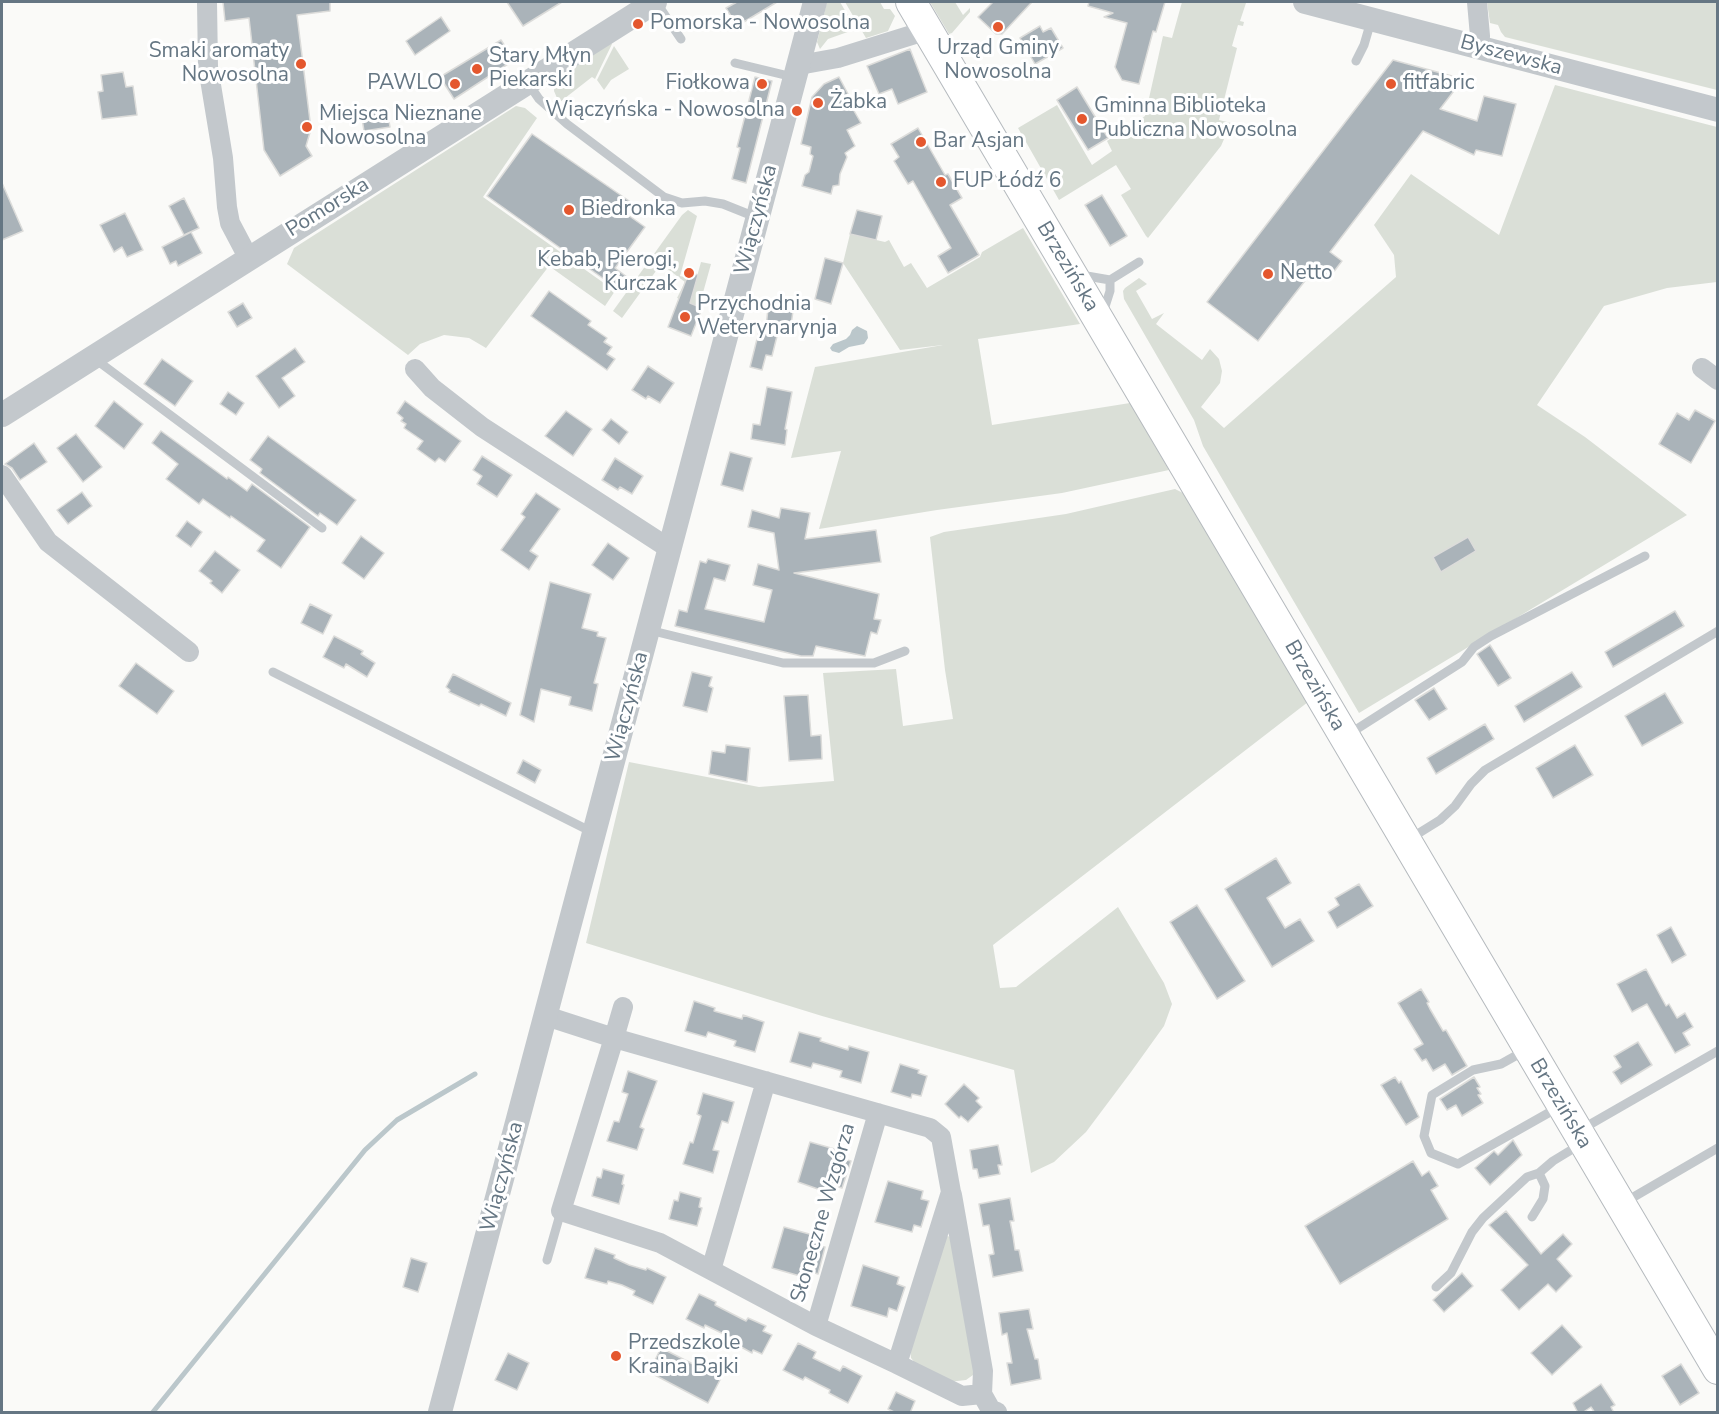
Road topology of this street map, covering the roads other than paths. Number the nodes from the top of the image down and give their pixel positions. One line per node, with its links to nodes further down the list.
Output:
1 (207, 2): 17 (street)
2 (815, 2): 13 (street, Wiączyńska)
3 (911, 2): 8 (main road, Brzezińska)
4 (1305, 2): 7 (street, Byszewska)
5 (1477, 2): 10 (street)
6 (651, 3): 9 (lane); 14 (street, Pomorska)
7 (1372, 19): 10 (street, Byszewska); 11 (lane)
8 (928, 30): 13 (street); 19 (main road, Brzezińska)
9 (681, 39)
10 (1479, 48): 15 (street, Byszewska)
11 (1356, 61)
12 (735, 63): 13 (lane)
13 (797, 71): 16 (street, Wiączyńska)
14 (528, 83): 16 (lane); 17 (street, Pomorska)
15 (1718, 111)
16 (758, 218): 27 (street, Wiączyńska)
17 (249, 259): 22 (street, Pomorska)
18 (1139, 262): 20 (lane)
19 (1069, 270): 20 (lane); 21 (main road, Brzezińska)
20 (1110, 280): 21 (lane)
21 (1102, 327): 34 (main road, Brzezińska)
22 (93, 357): 24 (street, Pomorska); 26 (lane)
23 (415, 369): 27 (street)
24 (2, 415)
25 (2, 475): 32 (street)
26 (322, 528)
27 (670, 549): 29 (street, Wiączyńska)
28 (1645, 556): 34 (lane)
29 (649, 630): 31 (lane); 35 (street, Wiączyńska)
30 (1718, 631): 36 (lane)
31 (905, 651)
32 (189, 652)
33 (273, 672): 35 (lane)
34 (1344, 737): 36 (main road, Brzezińska)
35 (595, 833): 38 (street, Wiączyńska)
36 (1406, 841): 40 (main road, Brzezińska)
37 (623, 1007): 39 (street)
38 (546, 1016): 39 (street, Słoneczne Wzgórza); 59 (street, Wiączyńska)
39 (614, 1038): 42 (street, Słoneczne Wzgórza); 50 (street)
40 (1528, 1049): 43 (main road, Brzezińska); 43 (lane)
41 (1718, 1051): 45 (lane)
42 (766, 1081): 44 (street, Słoneczne Wzgórza); 53 (street)
43 (1561, 1106): 45 (main road, Brzezińska)
44 (878, 1113): 48 (street, Słoneczne Wzgórza); 55 (street, Słoneczne Wzgórza)
45 (1580, 1137): 47 (lane); 49 (main road, Brzezińska)
46 (1718, 1148): 49 (lane)
47 (1539, 1173): 51 (lane); 54 (lane)
48 (951, 1192): 56 (street, Słoneczne Wzgórza); 58 (street, Słoneczne Wzgórza)
49 (1620, 1205): 57 (main road, Brzezińska)
50 (561, 1211): 52 (lane); 53 (street, Słoneczne Wzgórza)
51 (1532, 1217)
52 (547, 1260)
53 (711, 1270): 55 (street, Słoneczne Wzgórza)
54 (1436, 1287)
55 (816, 1326): 56 (street, Słoneczne Wzgórza)
56 (897, 1364): 58 (street, Słoneczne Wzgórza)
57 (1718, 1369)
58 (982, 1394): 60 (street)
59 (440, 1413)
60 (997, 1413)

